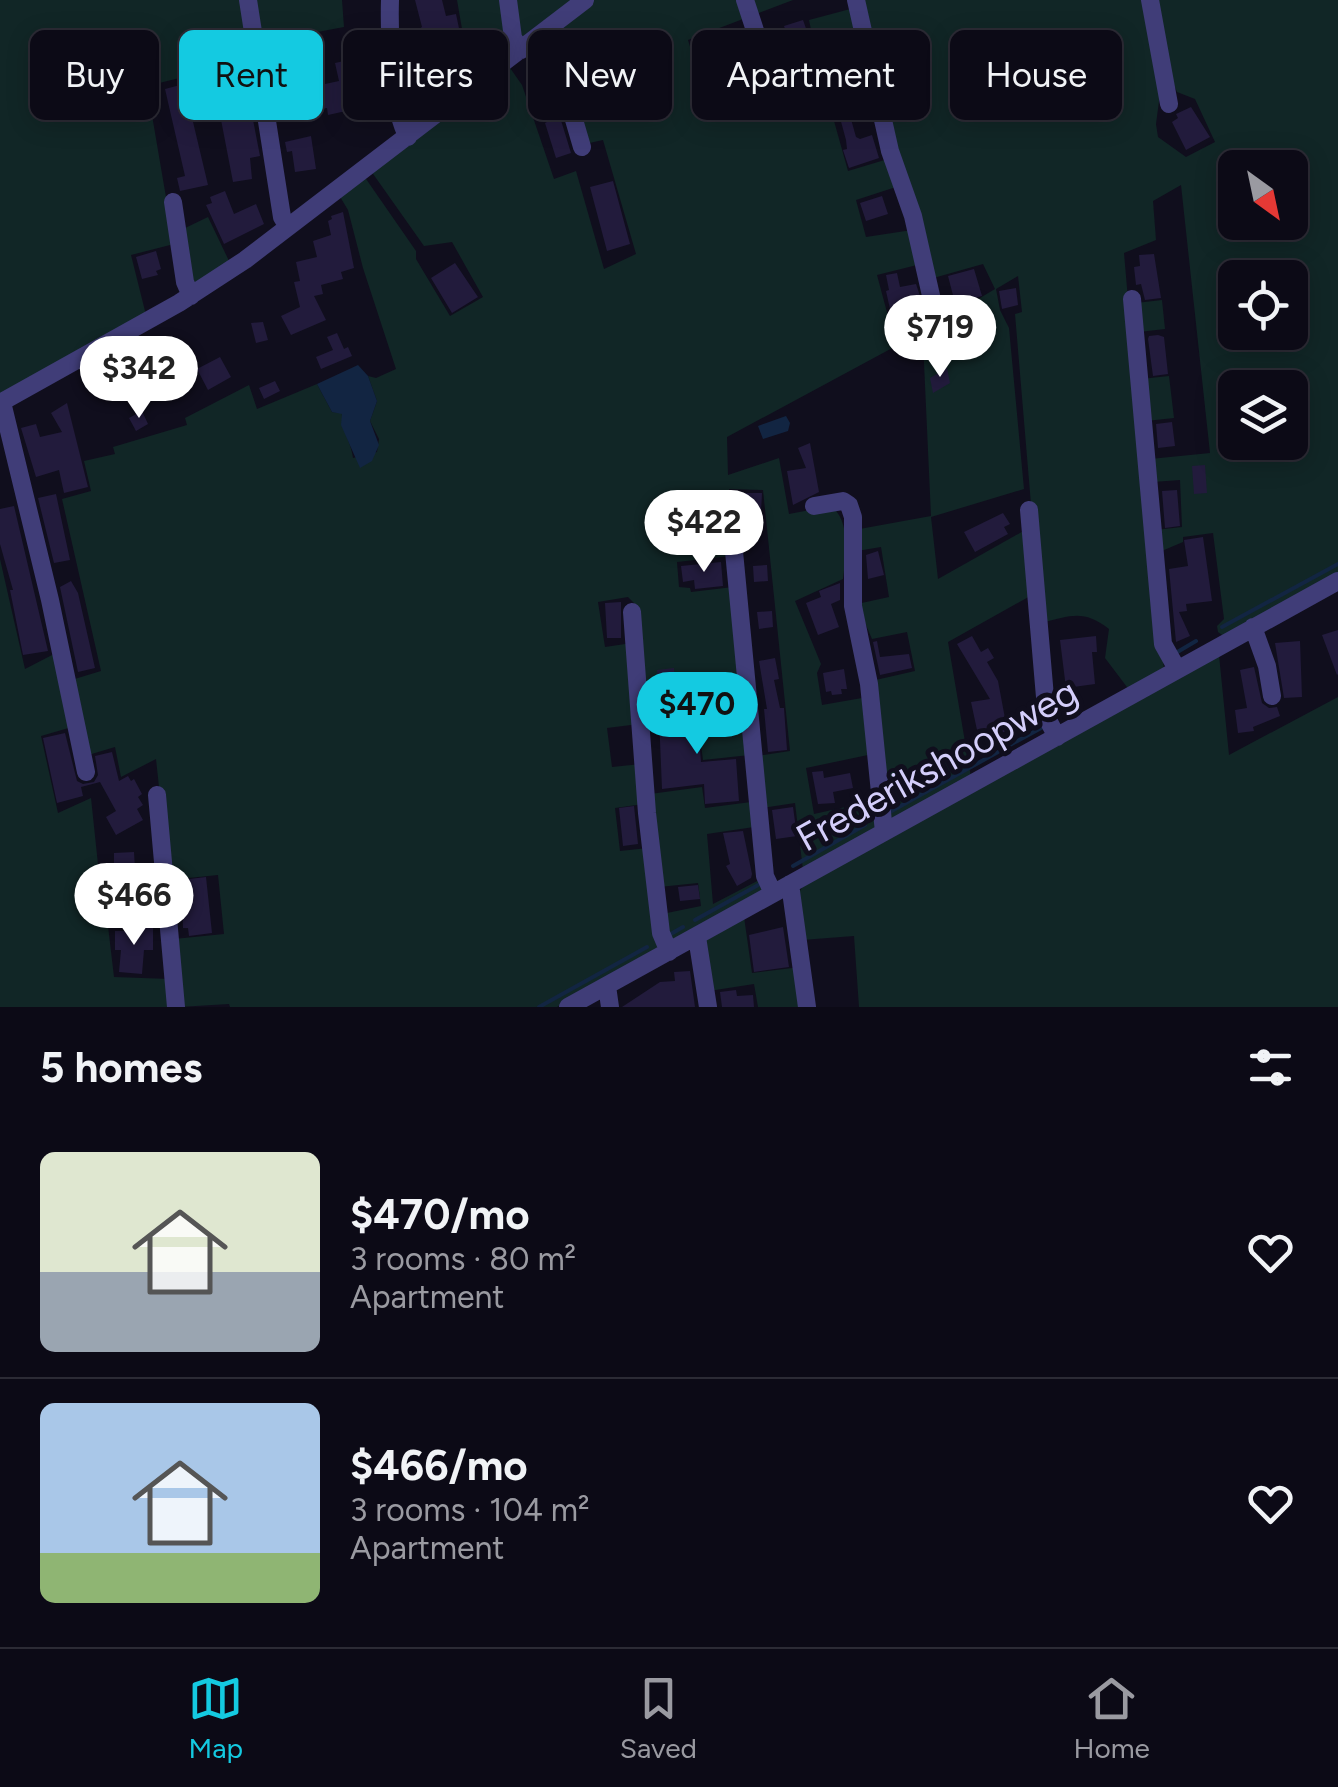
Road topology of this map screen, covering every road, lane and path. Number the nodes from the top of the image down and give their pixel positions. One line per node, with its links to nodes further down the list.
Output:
1 (248, 0): 17 (street)
2 (390, 0): 14 (street)
3 (508, 0): 11 (street)
4 (585, 0): 8 (street)
5 (744, 0): 9 (street)
6 (856, 0): 20 (street)
7 (1150, 0): 12 (street)
8 (547, 30)
9 (754, 30)
10 (528, 45): 11 (street)
11 (521, 50): 14 (street)
12 (1168, 104)
13 (574, 120): 15 (street)
14 (408, 136): 17 (street)
15 (582, 147)
16 (173, 202): 18 (street)
17 (288, 227): 18 (street)
18 (191, 296): 21 (street)
19 (1132, 299): 28 (street)
20 (932, 300)
21 (1, 402): 31 (street)
22 (814, 506): 33 (street)
23 (1029, 510): 30 (street)
24 (734, 540): 34 (street)
25 (1338, 581): 27 (street, Frederikshoopweg)
26 (632, 612): 36 (street)
27 (1253, 627): 28 (street, Frederikshoopweg); 29 (street)
28 (1177, 670): 30 (street, Frederikshoopweg)
29 (1272, 696)
30 (1057, 736): 33 (street, Frederikshoopweg)
31 (86, 772)
32 (157, 795): 38 (street)
33 (884, 832): 34 (street, Frederikshoopweg)
34 (782, 888): 35 (street, Frederikshoopweg); 42 (street)
35 (697, 938): 36 (street, Frederikshoopweg); 41 (street)
36 (669, 952): 37 (street, Frederikshoopweg)
37 (607, 986): 39 (street, Frederikshoopweg); 40 (street)
38 (176, 1007)
39 (568, 1007)
40 (610, 1007)
41 (708, 1007)
42 (807, 1007)

